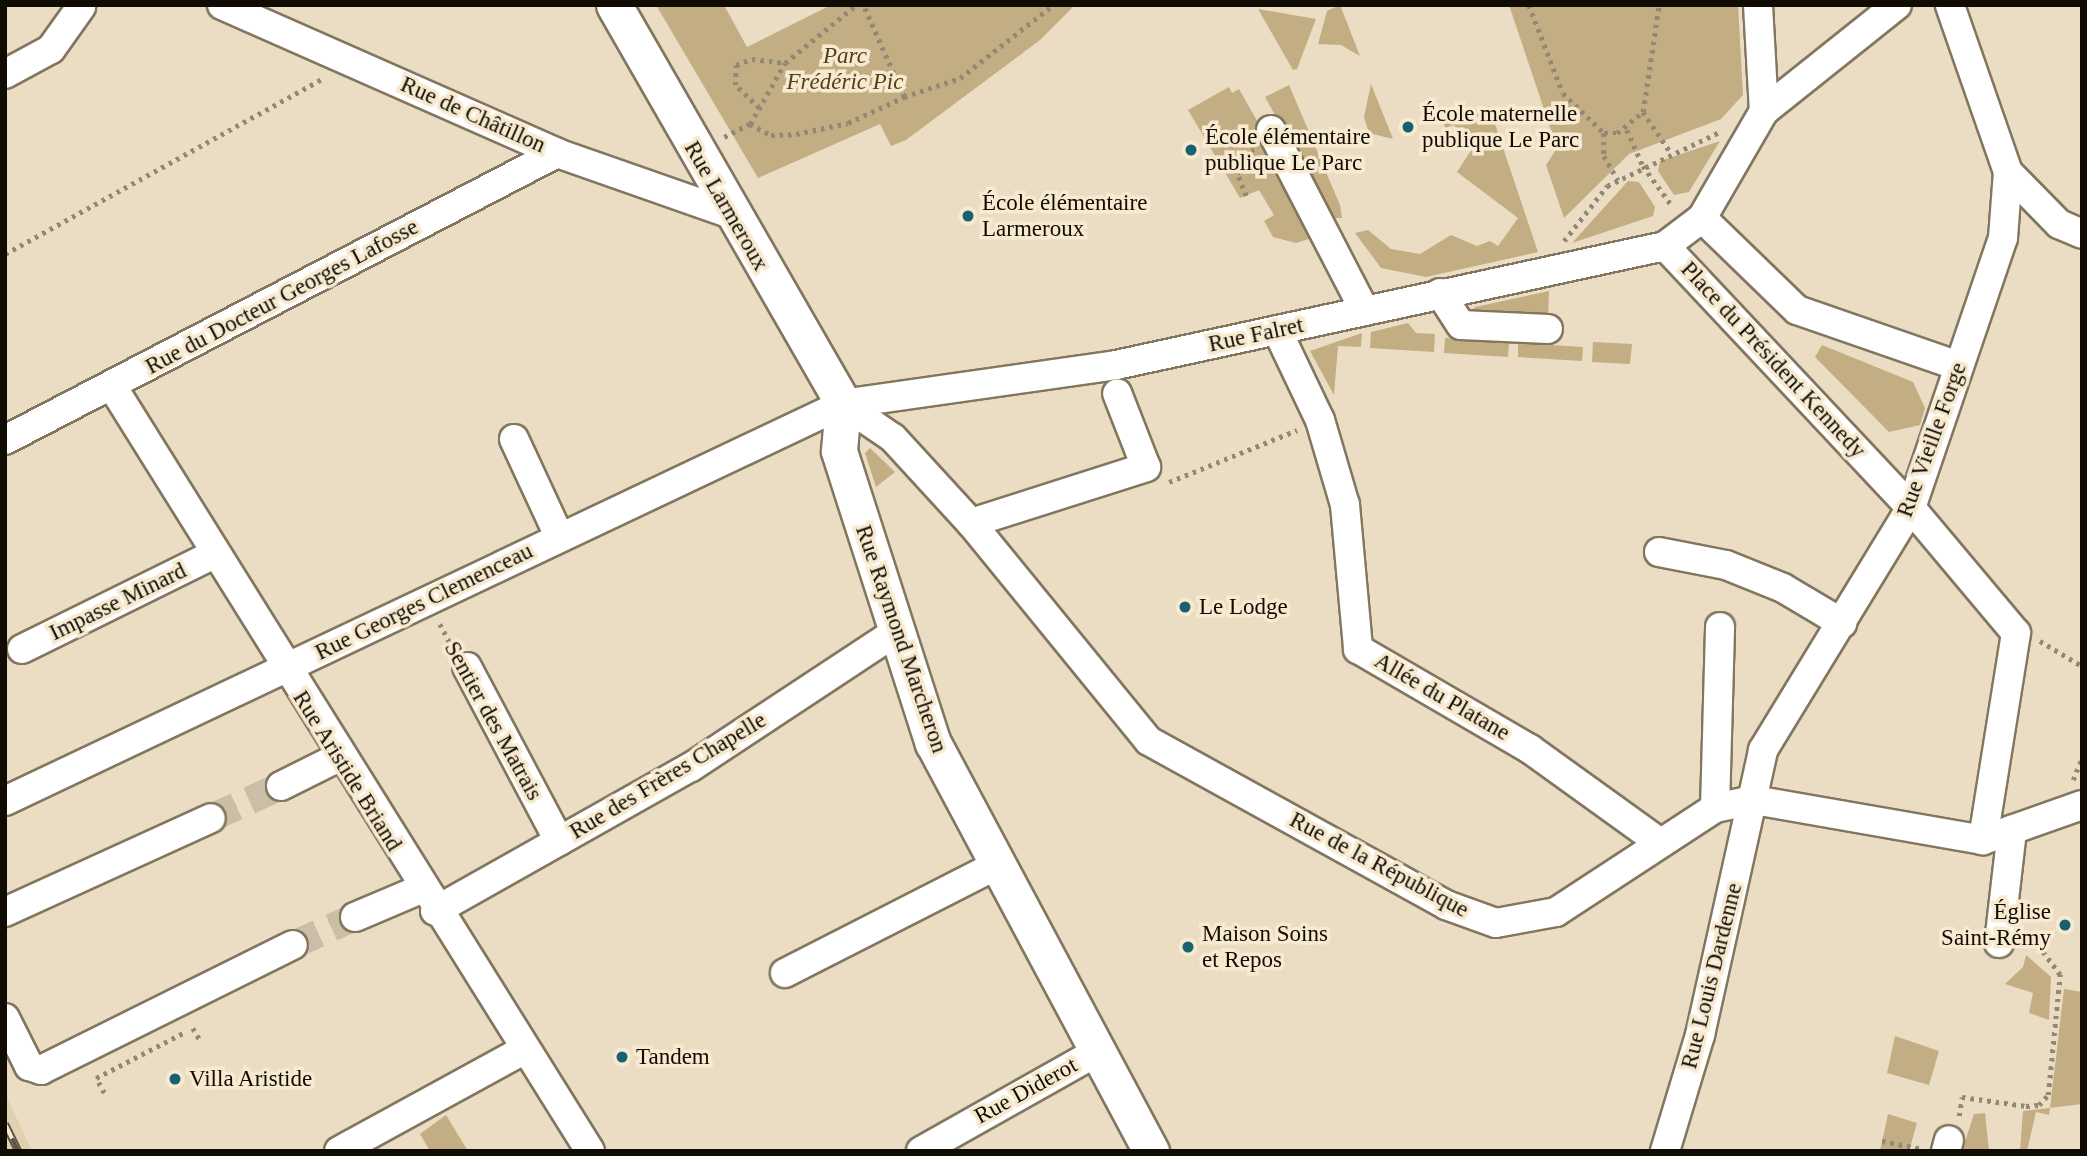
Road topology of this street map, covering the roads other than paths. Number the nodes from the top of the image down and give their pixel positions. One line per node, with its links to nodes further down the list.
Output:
1 (222, 5): 10 (street, Rue de Châtillon)
2 (614, 5): 12 (main road, Rue Larmeroux)
3 (1758, 5): 8 (street)
4 (1898, 5): 8 (street)
5 (1950, 5): 11 (street)
6 (81, 7): 7 (street)
7 (5, 74)
8 (1764, 111): 13 (street, Place du Président Kennedy)
9 (1269, 139): 17 (street)
10 (557, 153): 12 (street, Rue de Châtillon); 21 (street, Rue du Docteur Georges Lafosse)
11 (2008, 172): 14 (street); 20 (street, Rue Vieille Forge)
12 (728, 213): 23 (main road, Rue Larmeroux)
13 (1696, 223): 15 (street, Place du Président Kennedy); 20 (street, Place du Président Kennedy)
14 (2082, 234)
15 (1665, 246): 16 (street, Rue Falret); 26 (street, Place du Président Kennedy)
16 (1440, 293): 17 (street, Rue Falret); 18 (street)
17 (1365, 311): 19 (street, Rue Falret)
18 (1548, 329)
19 (1277, 330): 23 (street, Rue Falret); 47 (street, Allée du Platane)
20 (1959, 366): 26 (street, Rue Vieille Forge)
21 (112, 386): 25 (street, Rue du Docteur Georges Lafosse); 30 (street, Rue Aristide Briand)
22 (1117, 393): 27 (street)
23 (843, 404): 27 (street, Rue de la République); 28 (street, Rue Georges Clemenceau); 33 (main road, Rue Raymond Marcheron)
24 (514, 439): 28 (street)
25 (5, 440)
26 (1911, 508): 31 (street, Rue Vieille Forge); 45 (street, Place du Président Kennedy)
27 (971, 523): 47 (street, Rue de la République)
28 (559, 536): 36 (street, Rue Georges Clemenceau)
29 (1659, 552): 31 (street)
30 (214, 554): 34 (street, Impasse Minard); 36 (street, Rue Aristide Briand)
31 (1842, 623): 39 (street, Rue Vieille Forge)
32 (1720, 627): 42 (street)
33 (895, 632): 46 (street, Rue des Frères Chapelle); 48 (main road, Rue Raymond Marcheron)
34 (22, 649)
35 (467, 667): 46 (street, Sentier des Matrais)
36 (284, 670): 37 (street, Rue Aristide Briand); 40 (street, Rue Georges Clemenceau)
37 (339, 757): 38 (street); 49 (street, Rue Aristide Briand)
38 (281, 786)
39 (1754, 800): 42 (street, Rue de la République); 45 (street, Rue de la République); 62 (street, Rue Louis Dardenne)
40 (5, 801)
41 (2082, 805): 44 (street, Rue de la République)
42 (1715, 808): 47 (street, Rue de la République)
43 (211, 818): 50 (street)
44 (2012, 830): 45 (street, Rue de la République); 52 (street)
45 (1983, 840)
46 (559, 841): 49 (street, Rue des Frères Chapelle)
47 (1659, 842)
48 (997, 865): 54 (street); 57 (main road, Rue Raymond Marcheron)
49 (428, 900): 51 (street, Rue des Frères Chapelle); 56 (street, Rue Aristide Briand)
50 (5, 912)
51 (355, 916)
52 (1999, 943)
53 (293, 946): 55 (street)
54 (785, 973)
55 (5, 1018)
56 (525, 1049): 58 (street); 59 (street, Rue Aristide Briand)
57 (1095, 1053): 60 (street, Rue Diderot); 61 (main road, Rue Raymond Marcheron)
58 (339, 1151)
59 (590, 1151)
60 (921, 1151)
61 (1151, 1151)
62 (1665, 1151)

